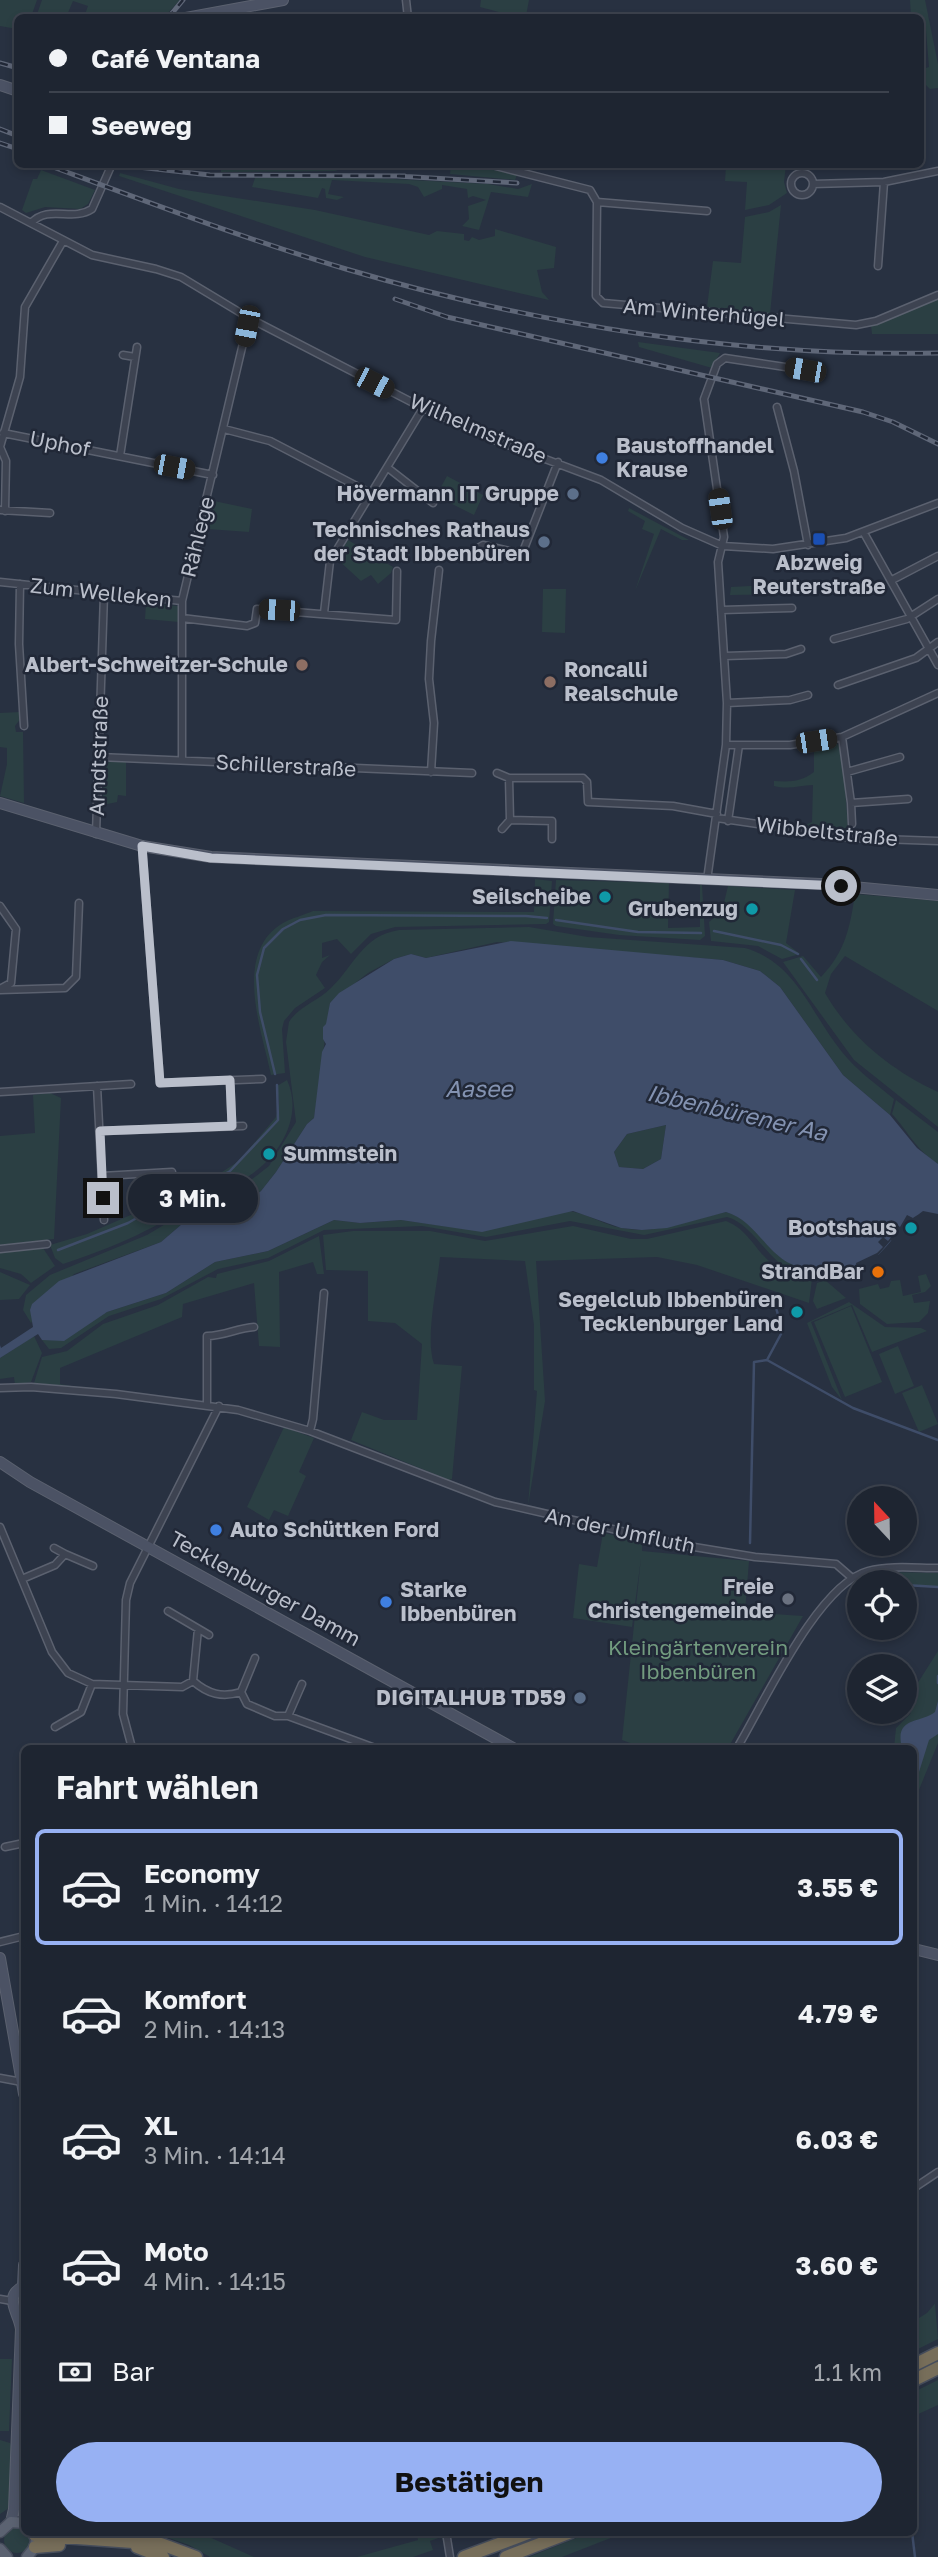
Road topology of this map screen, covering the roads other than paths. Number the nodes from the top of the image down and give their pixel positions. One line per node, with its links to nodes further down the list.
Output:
1 (283, 0): 2 (main road)
2 (216, 14)
3 (110, 168): 11 (street)
4 (504, 168): 8 (street)
5 (938, 172): 6 (street)
6 (884, 182): 7 (street); 13 (street)
7 (813, 184)
8 (597, 202): 10 (street); 14 (street, Am Winterhügel)
9 (0, 206): 11 (street, Wilhelmstraße)
10 (707, 211)
11 (31, 223): 12 (street, Wilhelmstraße)
12 (63, 241): 15 (street, Wilhelmstraße); 23 (street)
13 (878, 266)
14 (938, 295)
15 (249, 318): 21 (street, Wilhelmstraße); 22 (street, Rählege)
16 (137, 346): 18 (street, Uphof)
17 (123, 355): 18 (street)
18 (135, 357): 24 (street, Uphof)
19 (805, 370): 35 (street)
20 (777, 407): 34 (street)
21 (423, 408): 25 (street, Wilhelmstraße); 26 (street)
22 (224, 429): 27 (street, Rählege); 28 (street)
23 (2, 433): 24 (street, Uphof); 31 (street)
24 (120, 456): 27 (street, Uphof)
25 (558, 462): 35 (street, Wilhelmstraße); 36 (street)
26 (388, 468): 28 (street); 29 (street)
27 (213, 475): 45 (street, Rählege)
28 (370, 493): 48 (street)
29 (433, 503)
30 (938, 503): 33 (street, Wilhelmstraße)
31 (2, 510): 32 (street)
32 (50, 513)
33 (864, 533): 34 (street, Wilhelmstraße); 40 (street)
34 (808, 545): 35 (street, Wilhelmstraße)
35 (723, 546): 47 (street)
36 (478, 548)
37 (938, 556): 40 (street)
38 (439, 570): 68 (street)
39 (397, 571): 48 (street, Zum Welleken)
40 (892, 580): 49 (street)
41 (0, 582): 42 (street, Zum Welleken)
42 (20, 584): 43 (street, Zum Welleken); 61 (street, Zum Welleken)
43 (104, 594): 45 (street, Zum Welleken); 65 (street, Arndtstraße)
44 (938, 599): 49 (street)
45 (182, 601): 50 (street, Rählege)
46 (792, 608): 47 (street)
47 (722, 610): 55 (street)
48 (324, 612): 50 (street, Zum Welleken)
49 (911, 615): 51 (street); 54 (street)
50 (183, 618): 67 (street, Rählege)
51 (834, 639)
52 (938, 642): 54 (street)
53 (801, 649): 55 (street)
54 (931, 649): 56 (street); 57 (street)
55 (725, 656): 60 (street)
56 (938, 665)
57 (838, 685)
58 (938, 693): 62 (street)
59 (807, 695): 60 (street)
60 (726, 703): 63 (street)
61 (24, 726)
62 (842, 737): 64 (street); 69 (street)
63 (726, 745): 64 (street); 76 (street)
64 (738, 745): 78 (street)
65 (99, 757): 67 (street, Schillerstraße); 81 (street, Arndtstraße)
66 (900, 757): 69 (street)
67 (182, 761): 68 (street, Schillerstraße)
68 (431, 772): 70 (street, Schillerstraße)
69 (847, 772): 75 (street)
70 (472, 773)
71 (497, 773): 72 (street)
72 (509, 778): 76 (street, Wibbeltstraße); 77 (street)
73 (908, 799): 75 (street)
74 (0, 803): 81 (main road)
75 (851, 803): 79 (street)
76 (717, 816): 78 (street, Wibbeltstraße); 85 (street)
77 (510, 820): 80 (street); 82 (street)
78 (728, 821): 83 (street, Wibbeltstraße)
79 (852, 824)
80 (502, 828)
81 (96, 834): 84 (main road)
82 (552, 839)
83 (938, 841)
84 (142, 846): 85 (main road); 92 (street)
85 (707, 880): 86 (main road)
86 (938, 894)
87 (79, 903): 90 (street)
88 (0, 906): 89 (street)
89 (3, 916): 90 (street)
90 (0, 990)
91 (262, 1079): 92 (street)
92 (230, 1080): 96 (street)
93 (131, 1084): 94 (street)
94 (97, 1086): 95 (street); 98 (street)
95 (0, 1092)
96 (232, 1126): 97 (street); 98 (street)
97 (243, 1126)
98 (100, 1131): 100 (street)
99 (172, 1172): 100 (street)
100 (102, 1176): 101 (street)
101 (104, 1220)
102 (47, 1244): 103 (street)
103 (0, 1249)
104 (324, 1293): 109 (street)
105 (254, 1327): 107 (street)
106 (0, 1388): 107 (street, An der Umfluth)
107 (208, 1404): 108 (street, An der Umfluth)
108 (219, 1406): 109 (street, An der Umfluth); 112 (street)
109 (310, 1431): 118 (street, An der Umfluth)
110 (0, 1462): 112 (main road, Tecklenburger Damm)
111 (0, 1527): 119 (street)
112 (148, 1546): 128 (street); 134 (main road, Tecklenburger Damm)
113 (54, 1548): 114 (street)
114 (65, 1554): 115 (street); 119 (street)
115 (93, 1566)
116 (938, 1568): 117 (street)
117 (876, 1570)
118 (847, 1573)
119 (22, 1579): 126 (street)
120 (847, 1582): 135 (street)
121 (168, 1611): 122 (street)
122 (198, 1629): 123 (street); 125 (street)
123 (209, 1635)
124 (255, 1658): 129 (street)
125 (193, 1681): 128 (street); 129 (street)
126 (92, 1684): 128 (street); 131 (street)
127 (302, 1684): 130 (street)
128 (123, 1685): 132 (street)
129 (241, 1692): 130 (street)
130 (288, 1716): 133 (street)
131 (55, 1727)
132 (131, 1745)
133 (367, 1745)
134 (508, 1745)
135 (739, 1745)
136 (21, 1844): 137 (street)
137 (5, 1847)
138 (21, 1937): 139 (street)
139 (0, 1942)
140 (917, 1950): 141 (main road)
141 (938, 1955)
142 (0, 1958): 143 (main road)
143 (21, 2071)
144 (0, 2078): 145 (street)
145 (21, 2082)
146 (938, 2172): 147 (street)
147 (917, 2184)
148 (21, 2288): 150 (main road)
149 (0, 2299): 150 (street)
150 (12, 2301): 151 (main road)
151 (21, 2316)
152 (21, 2347): 157 (main road)
153 (938, 2353): 154 (highway)
154 (917, 2364)
155 (938, 2368): 156 (highway)
156 (917, 2378)
157 (11, 2522): 158 (main road); 159 (main road)
158 (21, 2523)
159 (0, 2532)
160 (447, 2536): 168 (street)
161 (520, 2536): 169 (highway)
162 (561, 2536): 170 (highway)
163 (33, 2543): 166 (highway); 167 (highway)
164 (0, 2549): 165 (main road)
165 (7, 2557)
166 (163, 2557)
167 (196, 2557)
168 (450, 2557)
169 (464, 2557)
170 (506, 2557)

